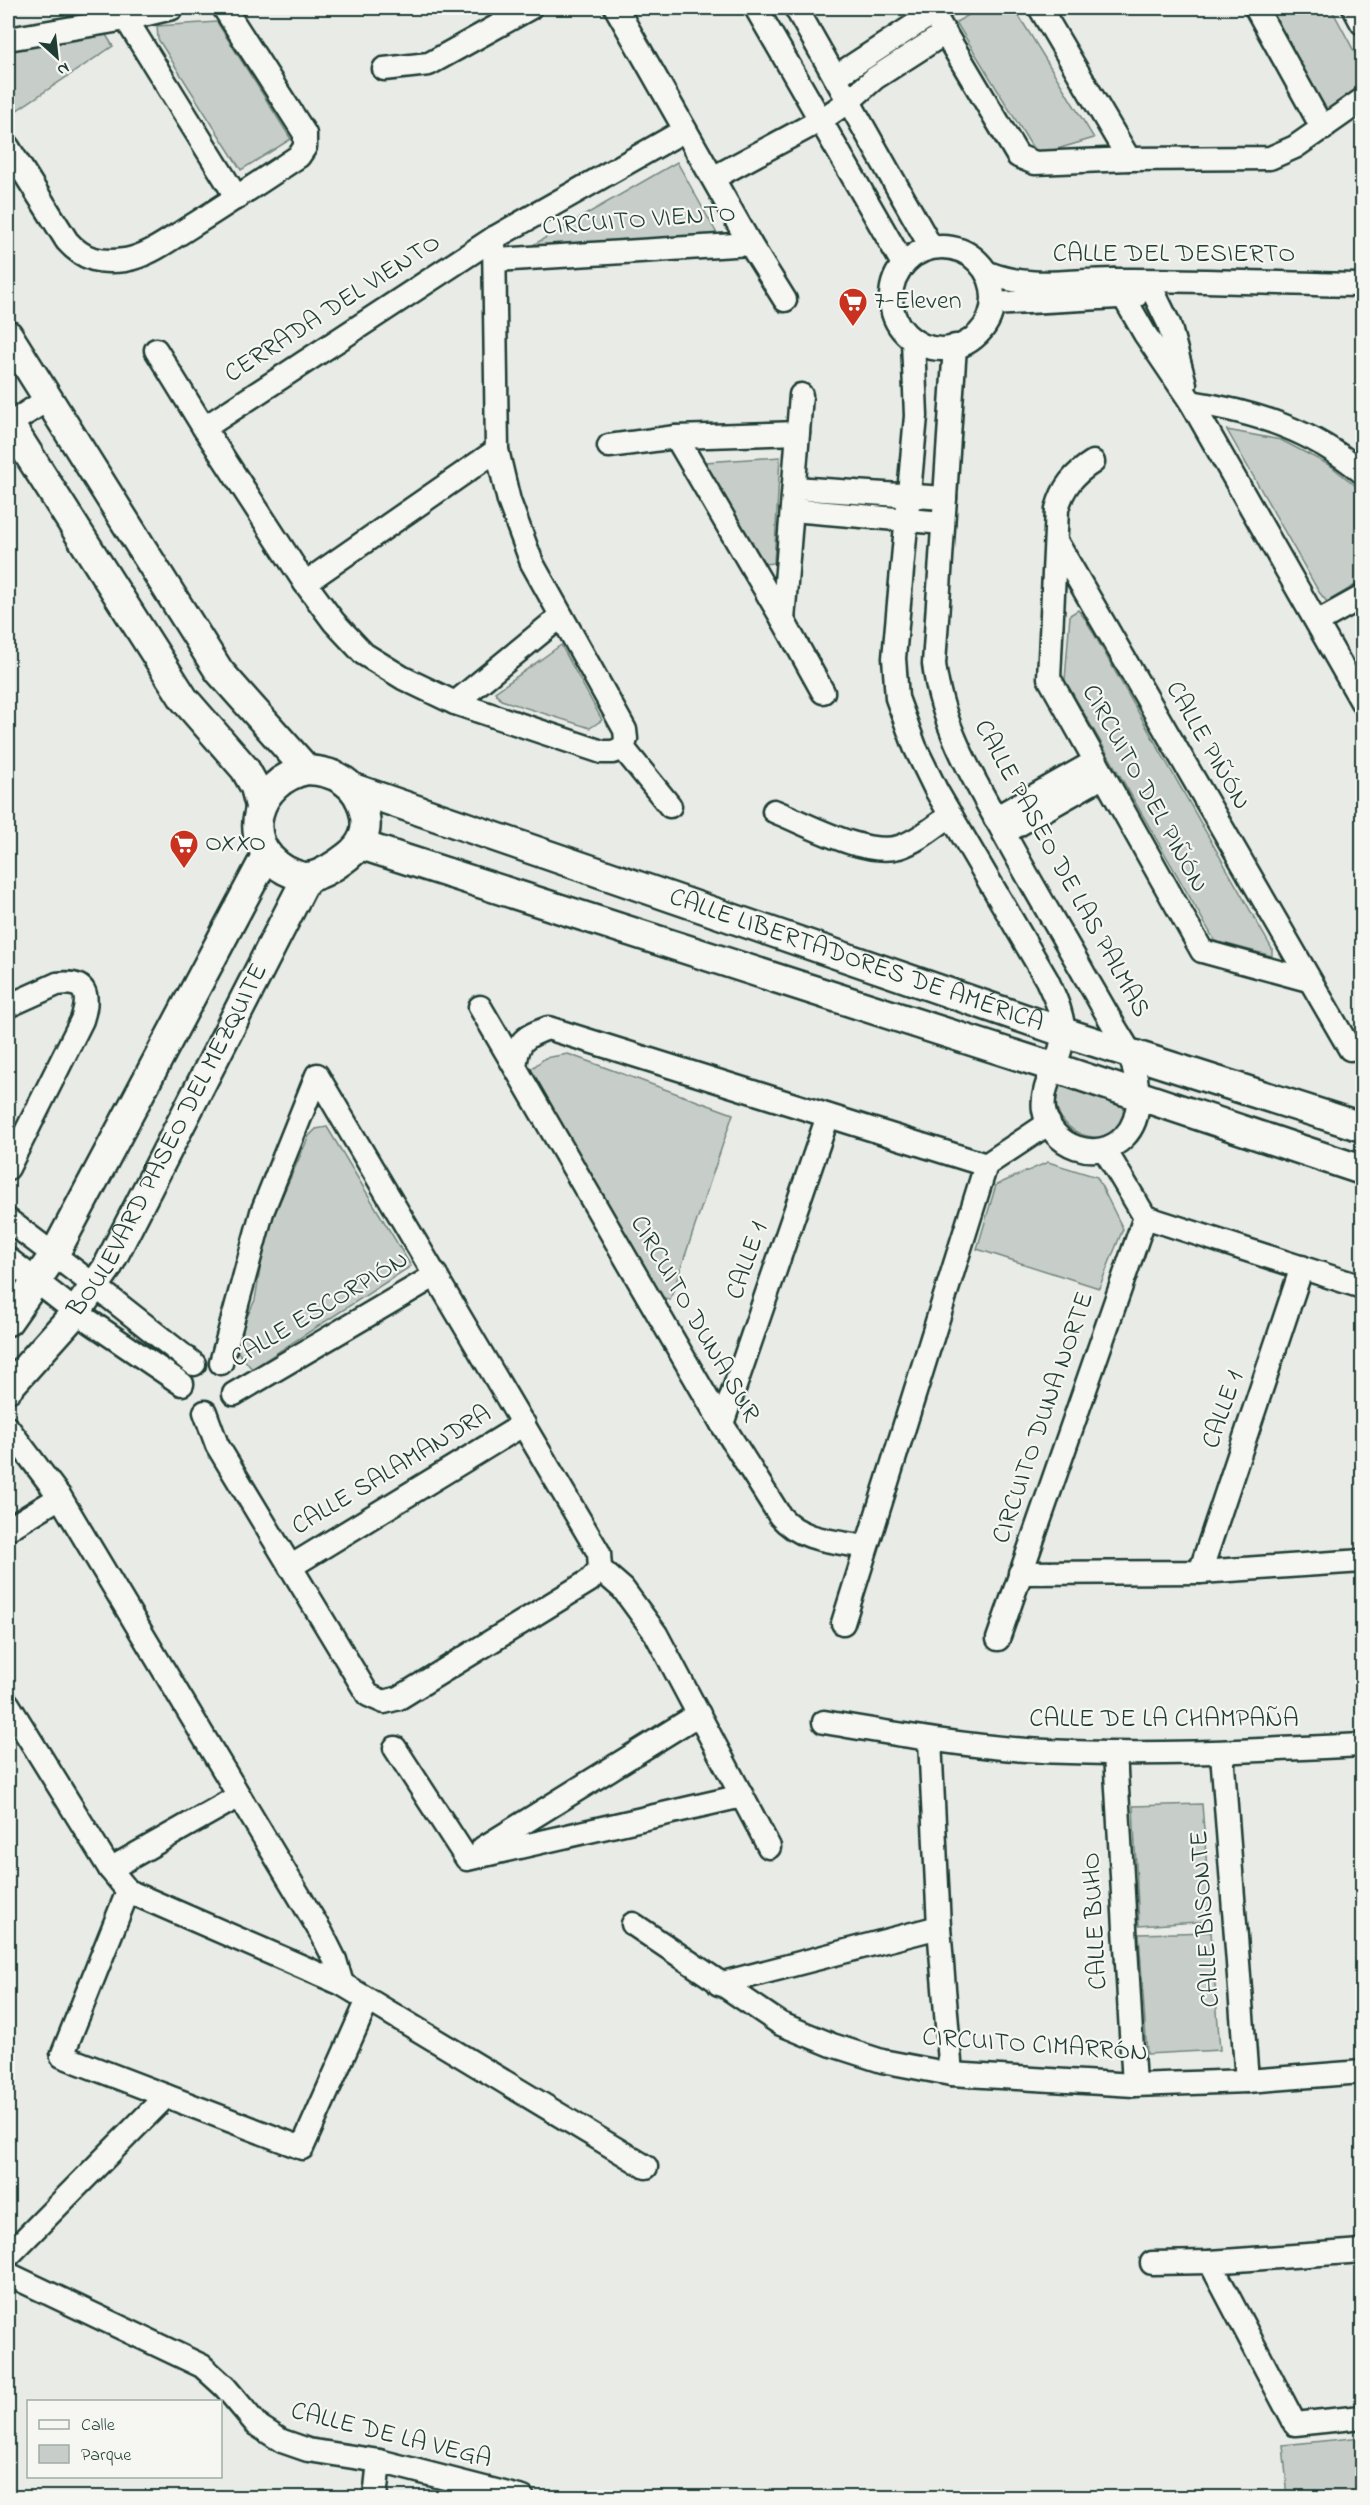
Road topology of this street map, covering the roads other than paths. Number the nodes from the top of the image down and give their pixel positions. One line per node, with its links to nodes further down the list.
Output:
1 (166, 8): 2 (street); 12 (street)
2 (172, 8)
3 (224, 8): 27 (street)
4 (530, 8): 17 (street)
5 (616, 8): 23 (street)
6 (756, 8): 15 (street)
7 (1040, 8): 25 (street)
8 (1256, 8): 22 (street)
9 (1354, 8): 13 (street)
10 (935, 9): 14 (street); 18 (street)
11 (800, 14): 15 (street); 18 (street)
12 (126, 19): 16 (street); 27 (street)
13 (1362, 23)
14 (945, 33): 20 (street, CIRCUITO VIENTO); 25 (street)
15 (774, 38): 21 (street)
16 (8, 39)
17 (384, 69)
18 (835, 77): 20 (street)
19 (1362, 100): 22 (street)
20 (849, 101): 21 (street, CIRCUITO VIENTO); 29 (street)
21 (817, 113): 26 (street, CIRCUITO VIENTO); 31 (street)
22 (1323, 129): 25 (street)
23 (685, 130): 26 (street, CIRCUITO VIENTO); 30 (street, CIRCUITO VIENTO)
24 (8, 147): 27 (street)
25 (1130, 159)
26 (709, 172): 28 (street, CIRCUITO VIENTO)
27 (237, 198)
28 (750, 244): 30 (street, CIRCUITO VIENTO); 38 (street)
29 (931, 247): 31 (street); 32 (street)
30 (495, 249): 48 (street, CERRADA DEL VIENTO); 52 (street)
31 (903, 264): 41 (street)
32 (988, 273): 34 (street, CALLE DEL DESIERTO); 39 (street)
33 (1362, 285): 36 (street, CALLE DEL DESIERTO)
34 (1119, 288): 35 (street, CALLE DEL DESIERTO); 39 (street, CALLE DEL DESIERTO); 46 (street)
35 (1152, 288): 36 (street, CALLE DEL DESIERTO); 46 (street)
36 (1288, 291): 37 (street, CALLE DEL DESIERTO)
37 (1362, 299)
38 (786, 300)
39 (993, 304): 42 (street)
40 (8, 334): 45 (street)
41 (913, 340): 42 (street); 55 (street)
42 (955, 346): 56 (street, CALLE PASEO DE LAS PALMAS)
43 (156, 350): 48 (street)
44 (801, 395): 49 (street)
45 (48, 399): 47 (street); 71 (street)
46 (1191, 402): 54 (street); 65 (street)
47 (8, 424): 75 (street)
48 (204, 428): 61 (street)
49 (798, 433): 50 (street); 57 (street)
50 (676, 437): 51 (street); 64 (street)
51 (609, 446)
52 (497, 450): 61 (street); 63 (street)
53 (1093, 462): 60 (street, CIRCUITO DEL PIÑÓN)
54 (1362, 472)
55 (909, 496): 56 (street); 57 (street); 58 (street)
56 (945, 498): 59 (street, CALLE PASEO DE LAS PALMAS)
57 (793, 499): 58 (street); 64 (street)
58 (907, 520): 59 (street); 74 (street)
59 (944, 523): 72 (street, CALLE PASEO DE LAS PALMAS)
60 (1056, 541): 70 (street, CIRCUITO DEL PIÑÓN); 84 (street, CALLE PIÑÓN)
61 (305, 584): 68 (street)
62 (1362, 597): 65 (street)
63 (561, 616): 68 (street); 69 (street)
64 (783, 620): 66 (street)
65 (1317, 622): 67 (street)
66 (823, 692)
67 (1362, 702)
68 (455, 703): 69 (street)
69 (623, 748): 76 (street)
70 (1100, 769): 79 (street); 84 (street, CIRCUITO DEL PIÑÓN)
71 (308, 770): 73 (street); 75 (street)
72 (970, 773): 74 (street); 79 (street, CALLE PASEO DE LAS PALMAS)
73 (353, 788): 80 (street); 87 (street, CALLE LIBERTADORES DE AMÉRICA)
74 (936, 790): 78 (street)
75 (260, 806): 81 (street)
76 (669, 806)
77 (774, 811): 78 (street)
78 (951, 815): 82 (street)
79 (1004, 834): 82 (street); 89 (street, CALLE PASEO DE LAS PALMAS)
80 (361, 845): 83 (street); 91 (street, CALLE LIBERTADORES DE AMÉRICA)
81 (267, 854): 83 (street); 102 (street, BOULEVARD PASEO DEL MEZQUITE)
82 (982, 870): 87 (street)
83 (307, 877): 107 (street, BOULEVARD PASEO DEL MEZQUITE)
84 (1308, 980): 88 (street, CALLE PIÑÓN)
85 (8, 1006): 98 (street)
86 (480, 1007): 90 (street, CIRCUITO DUNA SUR)
87 (1063, 1032): 89 (street, CALLE LIBERTADORES DE AMÉRICA); 91 (street)
88 (1350, 1049)
89 (1130, 1053): 92 (street, CALLE PASEO DE LAS PALMAS); 95 (street, CALLE LIBERTADORES DE AMÉRICA)
90 (515, 1067): 93 (street); 118 (street, CIRCUITO DUNA SUR)
91 (1053, 1067): 92 (street, CALLE LIBERTADORES DE AMÉRICA); 94 (street)
92 (1137, 1095): 96 (street); 99 (street, CALLE LIBERTADORES DE AMÉRICA)
93 (828, 1116): 97 (street); 118 (street, CALLE 1)
94 (1049, 1123): 96 (street); 97 (street)
95 (1362, 1127)
96 (1105, 1150): 100 (street)
97 (986, 1165): 122 (street)
98 (8, 1167)
99 (1362, 1170)
100 (1145, 1216): 104 (street); 127 (street, CIRCUITO DUNA NORTE)
101 (8, 1220): 102 (street)
102 (54, 1255): 106 (street, BOULEVARD PASEO DEL MEZQUITE); 107 (street)
103 (8, 1259): 106 (street)
104 (1302, 1267): 108 (street); 126 (street, CALLE 1)
105 (436, 1275): 111 (street); 115 (street, CALLE ESCORPIÓN); 117 (street)
106 (36, 1282): 109 (street); 110 (street, BOULEVARD PASEO DEL MEZQUITE)
107 (95, 1286): 109 (street, BOULEVARD PASEO DEL MEZQUITE); 112 (street)
108 (1362, 1287)
109 (76, 1312): 113 (street); 114 (street, BOULEVARD PASEO DEL MEZQUITE)
110 (8, 1321)
111 (221, 1363): 112 (street); 115 (street)
112 (194, 1364): 113 (street)
113 (182, 1384): 116 (street)
114 (8, 1388)
115 (234, 1394): 116 (street)
116 (205, 1412): 124 (street)
117 (524, 1424): 124 (street, CALLE SALAMANDRA); 125 (street)
118 (722, 1424): 122 (street, CIRCUITO DUNA SUR)
119 (8, 1428): 120 (street)
120 (60, 1497): 121 (street); 138 (street)
121 (8, 1529)
122 (866, 1547): 128 (street)
123 (1362, 1561): 126 (street)
124 (290, 1567): 125 (street)
125 (600, 1569): 131 (street)
126 (1200, 1572): 127 (street)
127 (1020, 1574): 129 (street, CIRCUITO DUNA NORTE)
128 (843, 1623)
129 (998, 1639)
130 (8, 1704): 142 (street)
131 (699, 1714): 139 (street); 141 (street)
132 (824, 1722): 133 (street, CALLE DE LA CHAMPAÑA)
133 (930, 1740): 137 (street, CALLE DE LA CHAMPAÑA); 145 (street)
134 (1362, 1744): 136 (street, CALLE DE LA CHAMPAÑA)
135 (394, 1748): 141 (street)
136 (1222, 1753): 137 (street, CALLE DE LA CHAMPAÑA); 151 (street, CALLE BISONTE)
137 (1115, 1754): 152 (street, CALLE BUHO)
138 (239, 1796): 142 (street); 146 (street)
139 (742, 1796): 140 (street); 141 (street)
140 (769, 1847)
141 (467, 1858)
142 (110, 1869): 143 (street)
143 (128, 1891): 146 (street); 153 (street)
144 (633, 1924): 147 (street, CIRCUITO CIMARRÓN)
145 (939, 1927): 147 (street); 150 (street)
146 (342, 1984): 148 (street)
147 (719, 1984): 150 (street, CIRCUITO CIMARRÓN)
148 (368, 2000): 153 (street); 154 (street)
149 (1362, 2072): 151 (street, CIRCUITO CIMARRÓN)
150 (951, 2074): 152 (street, CIRCUITO CIMARRÓN)
151 (1247, 2081): 152 (street, CIRCUITO CIMARRÓN)
152 (1134, 2085)
153 (166, 2096): 156 (street)
154 (646, 2167)
155 (1362, 2251): 157 (street)
156 (8, 2256)
157 (1210, 2262): 158 (street); 160 (street)
158 (1152, 2263)
159 (8, 2274): 161 (street, CALLE DE LA VEGA)
160 (1362, 2417)
161 (379, 2461): 162 (street); 163 (street, CALLE DE LA VEGA)
162 (375, 2498)
163 (523, 2498)

